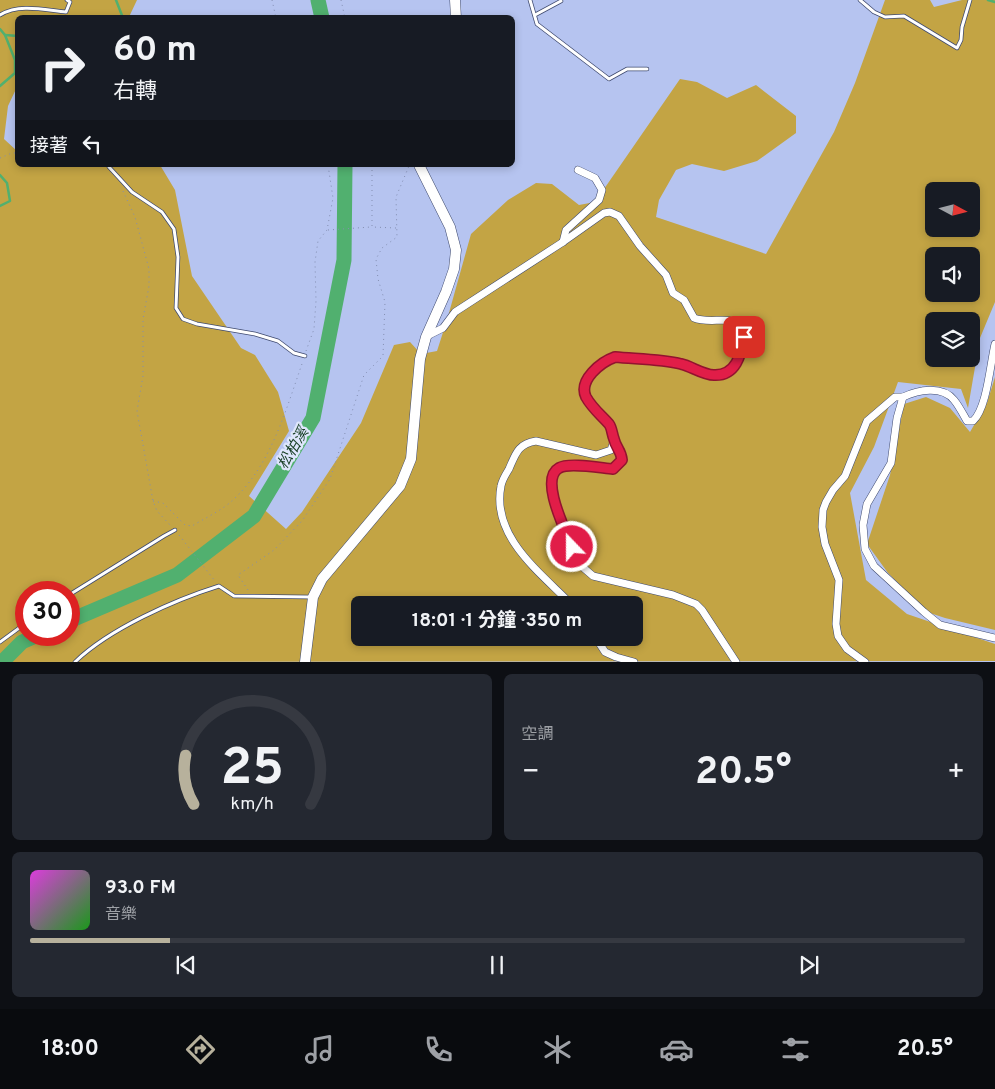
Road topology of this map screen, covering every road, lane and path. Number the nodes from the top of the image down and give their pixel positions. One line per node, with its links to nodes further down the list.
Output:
1 (67, 0): 9 (lane)
2 (272, 0): 10 (path)
3 (341, 0): 11 (path)
4 (455, 0): 12 (main road)
5 (530, 0): 13 (lane)
6 (860, 0): 7 (lane)
7 (970, 0)
8 (561, 2): 13 (lane)
9 (0, 14)
10 (275, 15)
11 (344, 15)
12 (456, 15)
13 (534, 16): 14 (lane)
14 (647, 69)
15 (15, 153): 16 (path)
16 (0, 158)
17 (109, 167): 30 (lane)
18 (328, 167): 26 (path)
19 (372, 167): 24 (path)
20 (408, 167): 25 (path)
21 (420, 167): 28 (main road)
22 (578, 170): 27 (street)
23 (119, 184): 33 (path)
24 (372, 227): 25 (path); 26 (path)
25 (397, 228): 37 (path)
26 (327, 230): 30 (path)
27 (563, 242): 28 (street); 32 (street)
28 (426, 337): 39 (main road)
29 (995, 344): 31 (street)
30 (304, 356): 33 (path)
31 (903, 397): 41 (street); 48 (street)
32 (614, 441): 38 (street); 47 (street)
33 (153, 501): 34 (path)
34 (175, 530): 35 (path); 36 (lane)
35 (219, 586): 37 (lane); 44 (lane)
36 (80, 588)
37 (251, 595): 39 (lane)
38 (563, 596)
39 (313, 597): 45 (main road)
40 (15, 631): 42 (lane)
41 (995, 638)
42 (0, 642)
43 (601, 646): 46 (street)
44 (75, 662)
45 (305, 662)
46 (634, 662)
47 (736, 662)
48 (865, 662)

